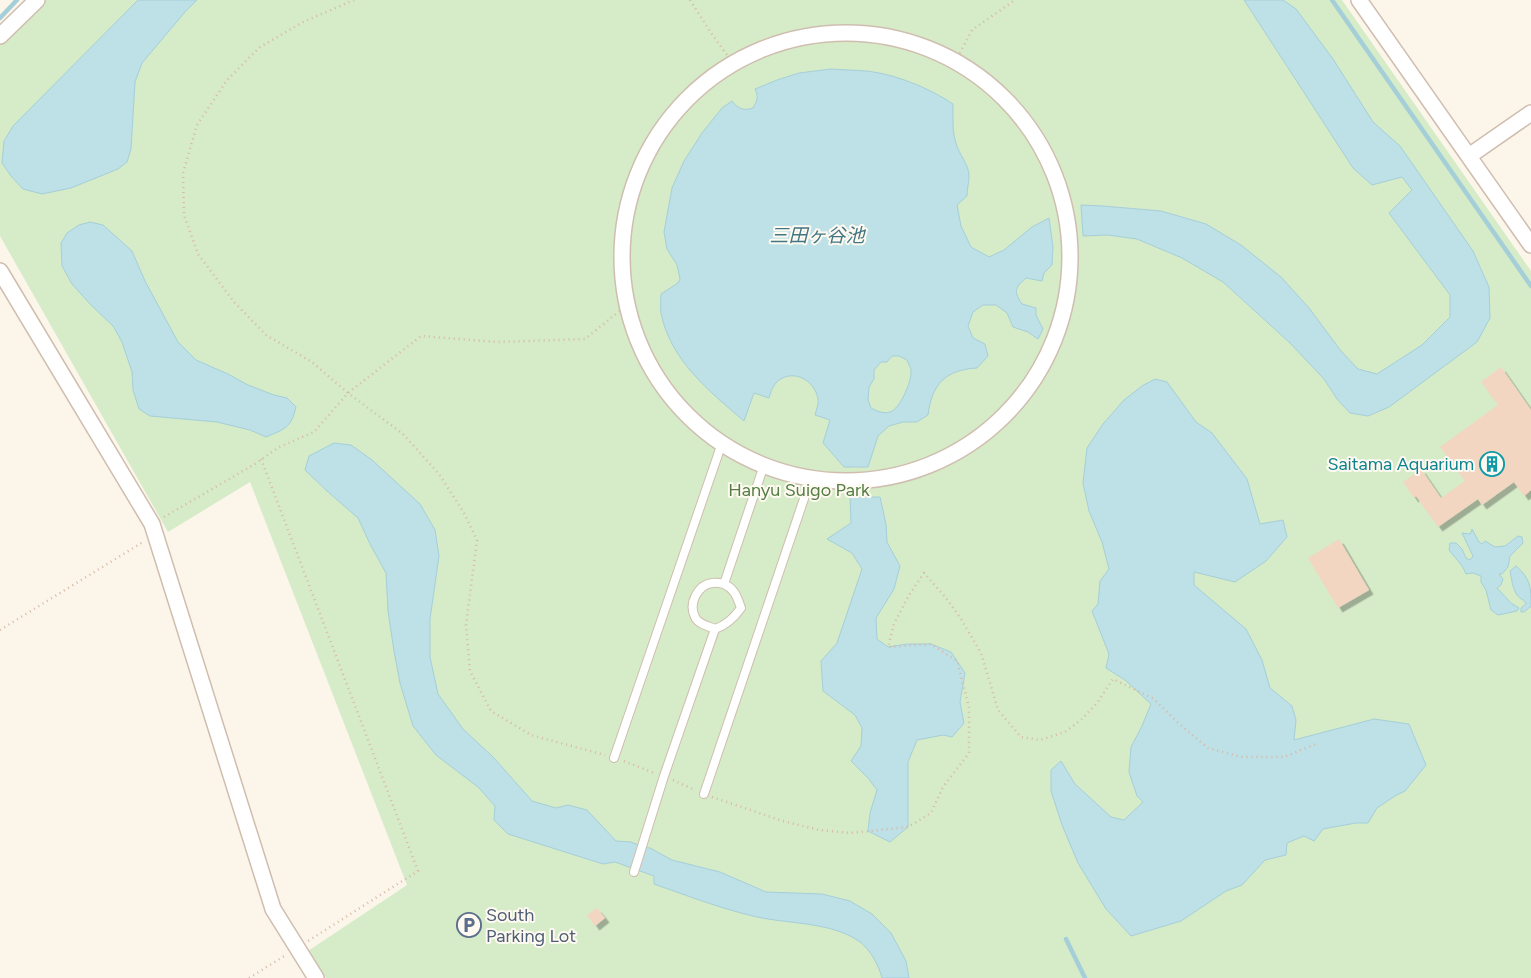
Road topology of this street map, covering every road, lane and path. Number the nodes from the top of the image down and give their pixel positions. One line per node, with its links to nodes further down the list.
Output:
1 (37, 0): 6 (street)
2 (354, 0): 14 (path)
3 (690, 0): 8 (path)
4 (1016, 0): 7 (path)
5 (1359, 0): 10 (street)
6 (0, 36)
7 (955, 62): 8 (street); 18 (street)
8 (732, 63): 13 (street)
9 (1531, 113): 10 (street)
10 (1469, 156): 11 (street)
11 (1531, 245)
12 (0, 271): 19 (street)
13 (627, 305): 14 (path); 15 (street)
14 (348, 393): 16 (path); 24 (path)
15 (722, 443): 17 (street); 24 (lane)
16 (261, 459): 19 (path); 28 (path)
17 (764, 465): 18 (street); 20 (lane)
18 (811, 478): 26 (lane)
19 (154, 529): 22 (path); 28 (street)
20 (724, 584): 21 (lane); 21 (lane)
21 (715, 629): 25 (lane)
22 (0, 630)
23 (1318, 744): 26 (path)
24 (614, 758): 25 (path)
25 (664, 776): 26 (path); 27 (lane)
26 (704, 794)
27 (634, 872)
28 (297, 948): 29 (path); 30 (street)
29 (249, 978)
30 (316, 978)

